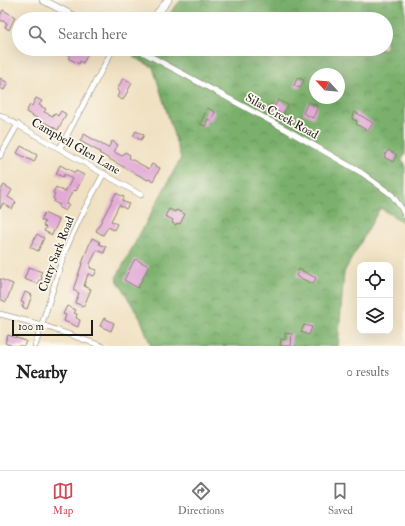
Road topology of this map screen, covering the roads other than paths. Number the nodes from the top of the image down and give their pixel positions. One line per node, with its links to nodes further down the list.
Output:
1 (43, 0): 3 (street)
2 (168, 0): 4 (street)
3 (66, 12)
4 (159, 12)
5 (109, 56): 9 (street)
6 (149, 56): 13 (street, Silas Creek Road)
7 (0, 115): 8 (street, Campbell Glen Lane)
8 (18, 124): 9 (street, Campbell Glen Lane); 10 (street)
9 (60, 148): 11 (street, Campbell Glen Lane)
10 (0, 156)
11 (104, 174): 12 (street, Campbell Glen Lane); 15 (street, Cutty Sark Road)
12 (141, 195)
13 (405, 216)
14 (0, 314): 15 (street)
15 (42, 325): 16 (street, Cutty Sark Road); 17 (street)
16 (35, 346)
17 (102, 346)

